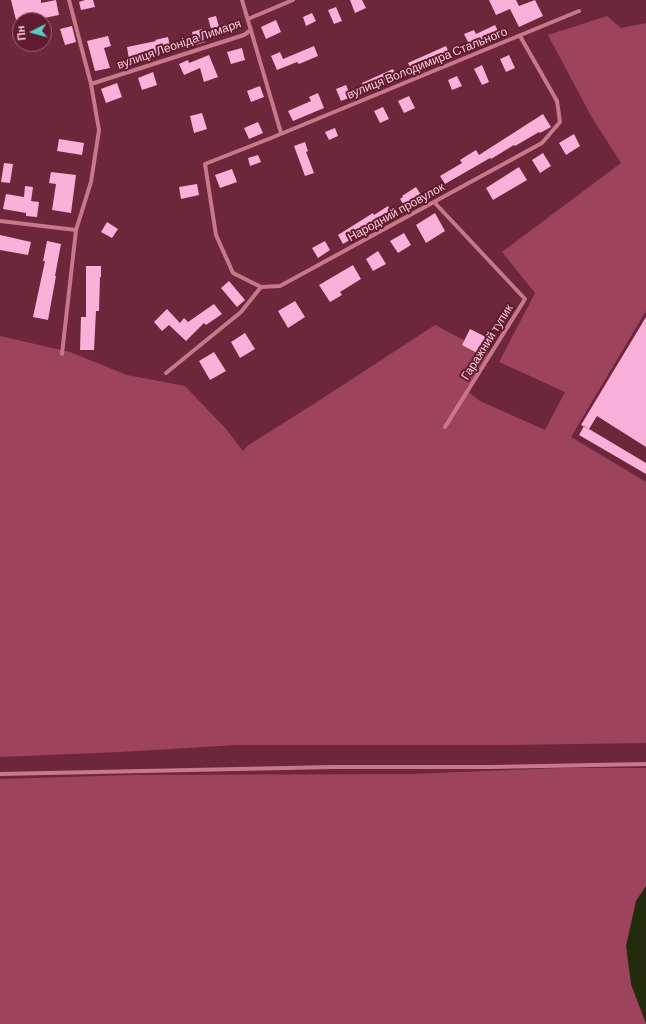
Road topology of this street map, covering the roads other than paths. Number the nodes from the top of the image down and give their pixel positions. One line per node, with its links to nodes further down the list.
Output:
1 (69, 0): 8 (street)
2 (242, 0): 5 (street)
3 (293, 0): 5 (street, вулиця Леоніда Лимаря)
4 (579, 11): 7 (street, вулиця Володимира Стального)
5 (248, 19): 6 (street)
6 (251, 30): 8 (street, вулиця Леоніда Лимаря); 9 (street, вулиця Леоніда Лимаря)
7 (520, 36): 9 (street, вулиця Володимира Стального); 10 (street, Народний провулок)
8 (91, 84): 12 (street)
9 (281, 134): 13 (street)
10 (434, 202): 13 (street, Народний провулок); 16 (street, Гаражний тупик)
11 (0, 220): 12 (street)
12 (76, 230): 14 (street)
13 (261, 287): 15 (street)
14 (62, 354)
15 (166, 373)
16 (445, 427)
17 (646, 764): 18 (street)
18 (0, 774)

